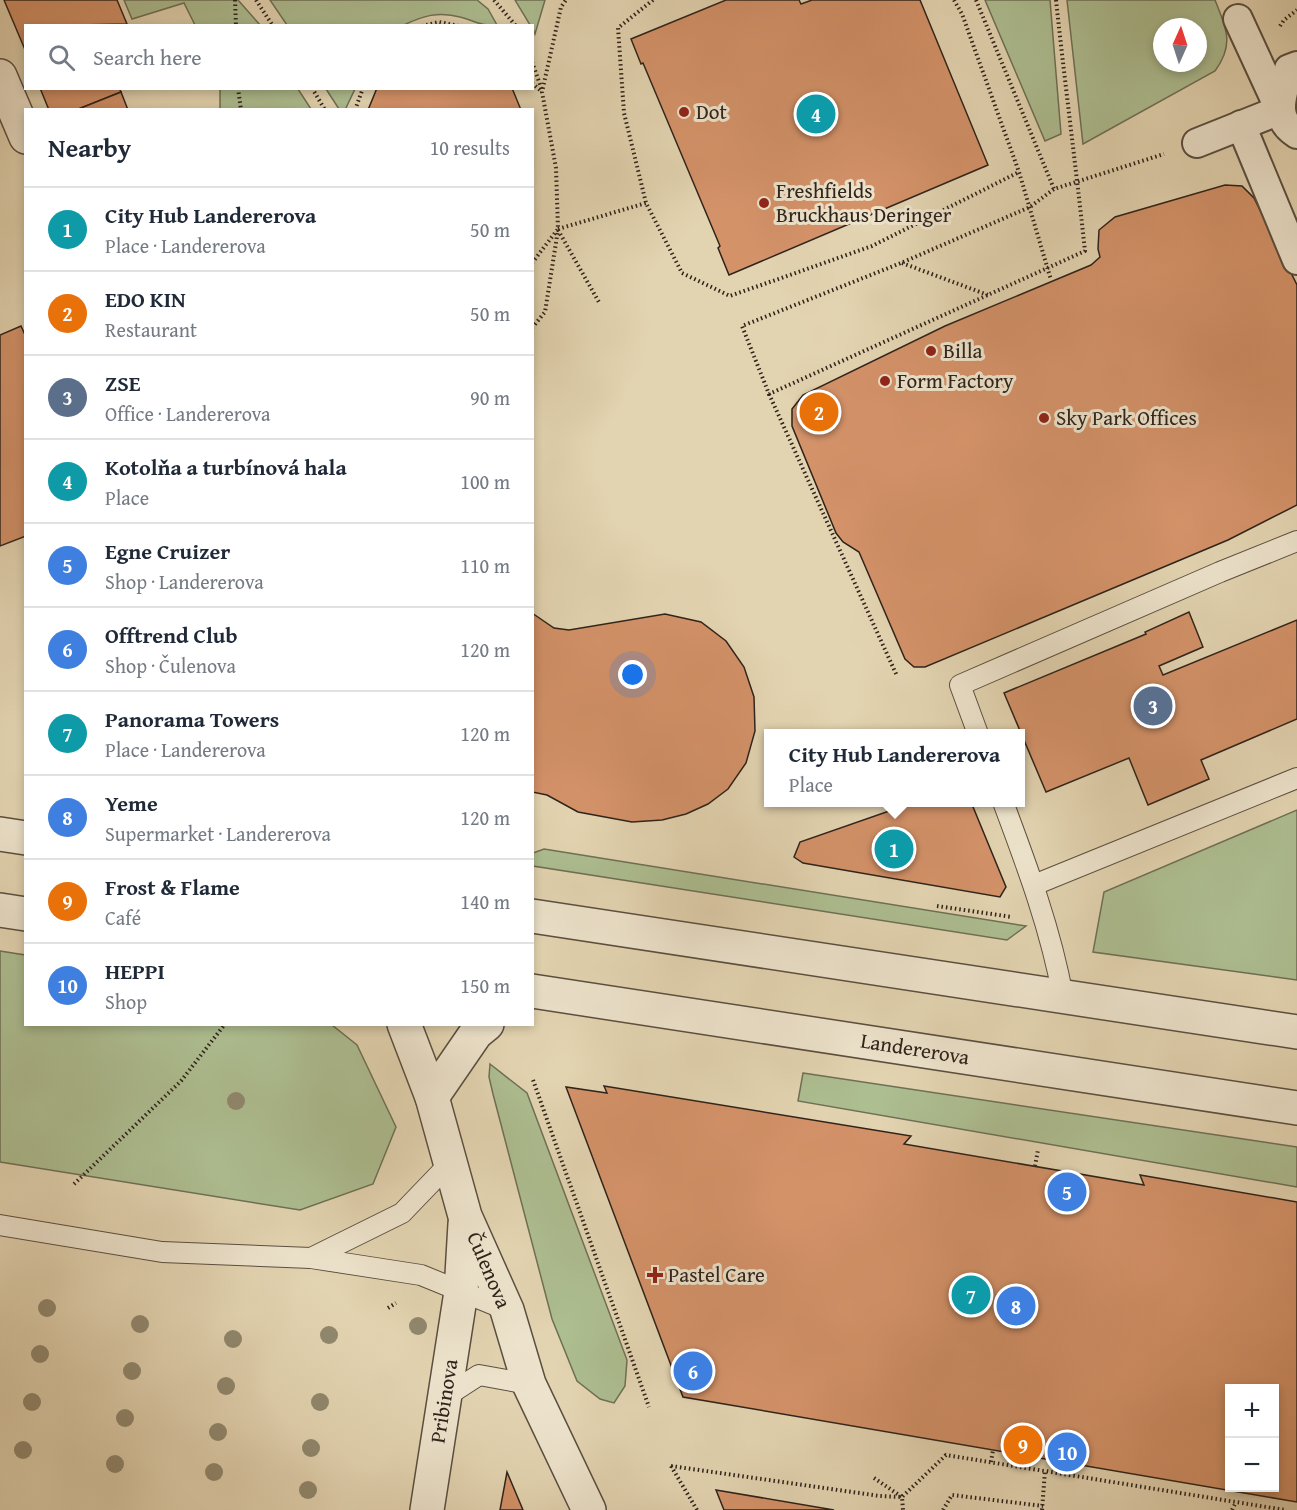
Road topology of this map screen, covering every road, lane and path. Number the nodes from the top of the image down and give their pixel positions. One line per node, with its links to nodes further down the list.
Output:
1 (235, 0): 10 (path)
2 (256, 0): 11 (path)
3 (494, 0): 14 (path)
4 (566, 0): 22 (path)
5 (653, 0): 34 (path)
6 (954, 0): 31 (path)
7 (976, 0): 33 (path)
8 (1056, 0): 32 (path)
9 (1238, 19): 26 (street)
10 (236, 24)
11 (272, 24)
12 (430, 24): 13 (path)
13 (449, 24)
14 (514, 24)
15 (1297, 66): 26 (street)
16 (534, 68): 22 (path)
17 (0, 76): 28 (street)
18 (534, 86): 22 (path)
19 (238, 90): 23 (path)
20 (313, 90): 24 (path)
21 (362, 90): 25 (path)
22 (542, 92): 36 (path)
23 (241, 108)
24 (325, 108)
25 (356, 108)
26 (1280, 110): 27 (street); 29 (street)
27 (1241, 125): 30 (street); 38 (street)
28 (24, 132)
29 (1297, 134)
30 (1197, 143): 32 (path)
31 (1019, 172): 34 (path); 35 (path)
32 (1077, 182): 33 (path); 40 (path)
33 (1054, 189): 35 (path)
34 (646, 204): 36 (path)
35 (1030, 207): 39 (path); 40 (path)
36 (558, 229): 37 (path); 43 (path); 44 (path)
37 (534, 260)
38 (1297, 260)
39 (902, 263): 42 (path); 45 (path)
40 (1048, 268): 41 (path); 42 (path)
41 (1051, 280)
42 (989, 295): 45 (path)
43 (600, 304)
44 (534, 326)
45 (770, 394): 47 (path)
46 (1297, 541): 48 (lane)
47 (897, 676)
48 (976, 729)
49 (1297, 778): 53 (lane)
50 (1005, 807): 53 (lane)
51 (0, 834): 52 (street)
52 (24, 838)
53 (1034, 885): 60 (lane)
54 (937, 906): 58 (path)
55 (0, 910): 56 (street)
56 (24, 914)
57 (534, 916): 60 (street)
58 (1020, 918)
59 (536, 993): 67 (street, Landererova)
60 (1064, 997): 64 (street)
61 (223, 1026): 71 (path)
62 (405, 1026): 66 (street, Čulenova)
63 (484, 1026): 66 (street)
64 (1297, 1032)
65 (533, 1080): 79 (path)
66 (432, 1097): 69 (street, Čulenova)
67 (1297, 1107)
68 (1038, 1150): 70 (path)
69 (451, 1162): 72 (street, Čulenova); 74 (lane)
70 (1035, 1166)
71 (74, 1184)
72 (465, 1216): 75 (street, Pribinova); 76 (street, Čulenova)
73 (0, 1225): 74 (lane)
74 (310, 1258): 75 (lane)
75 (461, 1292): 76 (lane); 78 (street, Pribinova)
76 (507, 1310): 77 (street, Čulenova)
77 (529, 1383): 78 (lane); 90 (street, Čulenova)
78 (445, 1397): 83 (street, Pribinova)
79 (649, 1407)
80 (993, 1450): 81 (path)
81 (991, 1462): 82 (path); 85 (path)
82 (1045, 1471): 86 (path); 87 (path)
83 (433, 1475): 88 (street, Pribinova); 89 (lane)
84 (874, 1478): 85 (path)
85 (902, 1497): 91 (path); 92 (path)
86 (1236, 1502): 94 (path); 95 (path)
87 (1042, 1508): 93 (path)
88 (427, 1510)
89 (442, 1510)
90 (589, 1510)
91 (697, 1510)
92 (903, 1510)
93 (943, 1510)
94 (1232, 1510)
95 (1285, 1510)

